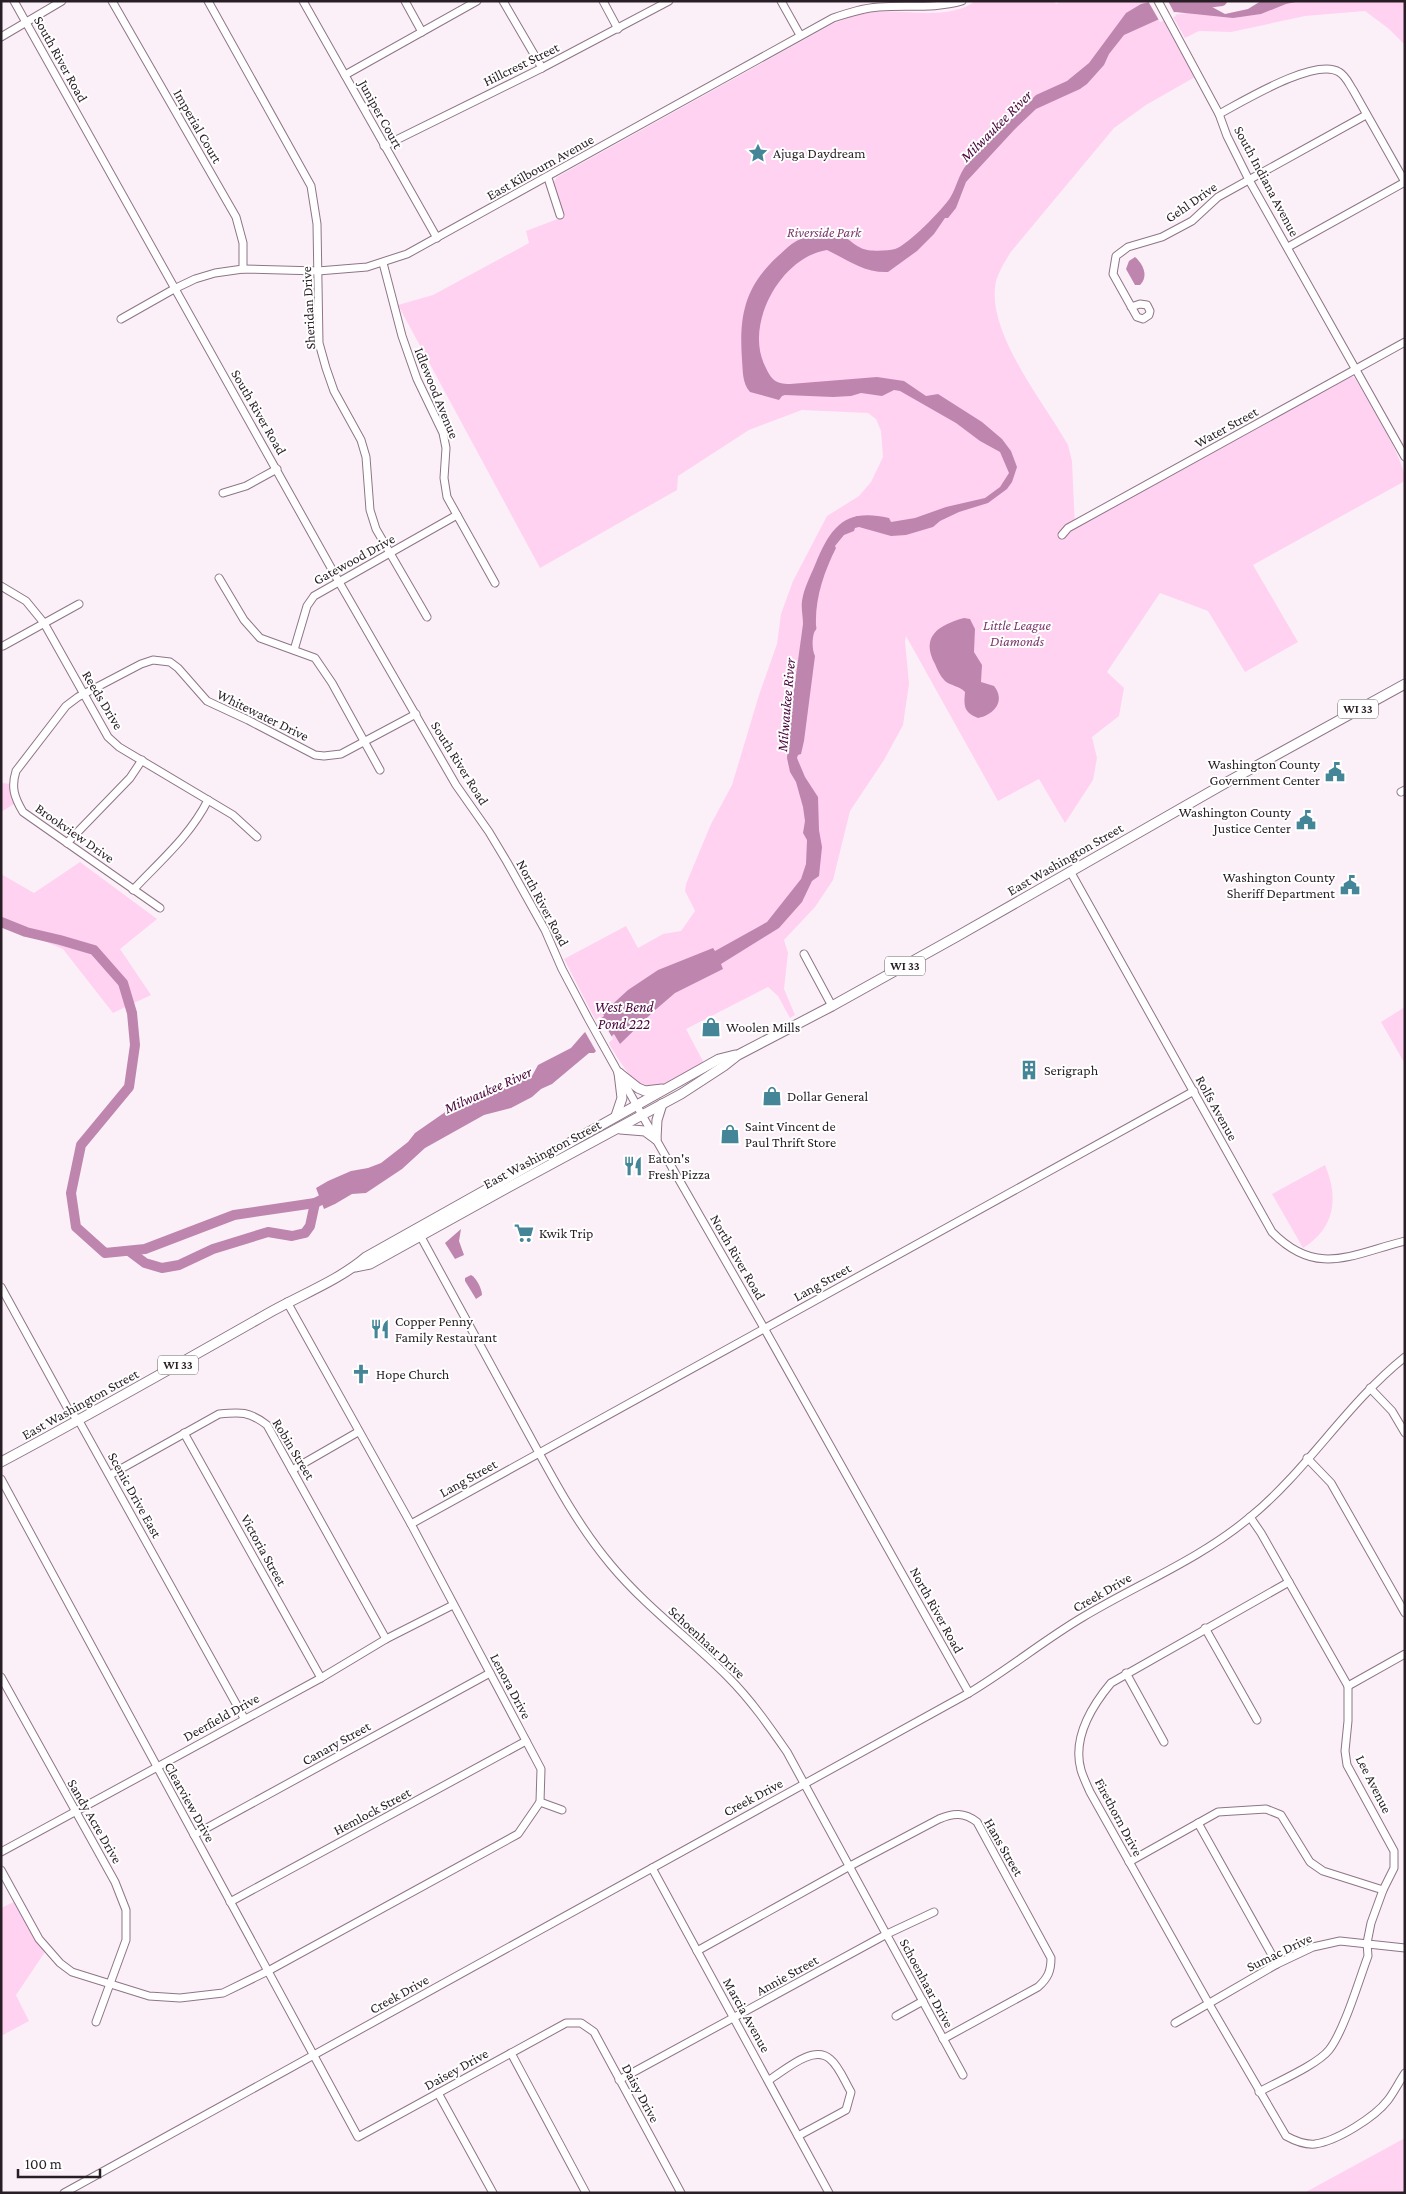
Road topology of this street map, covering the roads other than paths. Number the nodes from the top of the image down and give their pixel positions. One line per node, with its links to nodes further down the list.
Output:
1 (14, 1): 15 (street, South River Road)
2 (62, 1): 15 (street)
3 (112, 1): 32 (street, Imperial Court)
4 (208, 1): 33 (street, Sheridan Drive)
5 (303, 1): 21 (street, Juniper Court)
6 (405, 1): 17 (street)
7 (477, 1): 17 (street)
8 (503, 1): 20 (street)
9 (603, 1): 16 (street)
10 (669, 1): 16 (street, Hillcrest Street)
11 (781, 1): 18 (street)
12 (962, 1): 14 (street, East Kilbourn Avenue)
13 (1158, 1): 22 (street, South Indiana Avenue)
14 (946, 3): 18 (street, East Kilbourn Avenue)
15 (26, 23): 19 (street); 34 (street, South River Road)
16 (618, 29): 20 (street, Hillcrest Street)
17 (422, 32): 21 (street)
18 (800, 35): 25 (street, East Kilbourn Avenue)
19 (1, 37)
20 (542, 68): 24 (street, Hillcrest Street)
21 (345, 75): 24 (street, Juniper Court)
22 (1219, 114): 23 (street); 26 (street, South Indiana Avenue)
23 (1366, 115): 26 (street); 27 (street)
24 (384, 146): 29 (street, Juniper Court)
25 (548, 178): 28 (street); 29 (street, East Kilbourn Avenue)
26 (1249, 180): 30 (street, South Indiana Avenue); 35 (street, Gehl Drive)
27 (1405, 182): 30 (street)
28 (560, 215)
29 (438, 238): 31 (street, East Kilbourn Avenue)
30 (1288, 247): 38 (street, South Indiana Avenue)
31 (383, 263): 33 (street, East Kilbourn Avenue); 42 (street, Idlewood Avenue)
32 (243, 269): 33 (street, East Kilbourn Avenue); 34 (street, East Kilbourn Avenue)
33 (318, 271): 44 (street, Sheridan Drive)
34 (174, 288): 36 (street, East Kilbourn Avenue); 40 (street, South River Road)
35 (1131, 308)
36 (121, 319)
37 (1405, 343): 38 (street, Water Street)
38 (1357, 370): 39 (street, South Indiana Avenue); 43 (street, Water Street)
39 (1405, 457)
40 (277, 469): 41 (street); 46 (street, South River Road)
41 (223, 493)
42 (457, 515): 44 (street, Gatewood Drive); 47 (street, Idlewood Avenue)
43 (1062, 535)
44 (389, 554): 46 (street, Gatewood Drive); 50 (street, Sheridan Drive)
45 (219, 578): 53 (street)
46 (339, 582): 53 (street, Gatewood Drive); 56 (street, South River Road)
47 (495, 583)
48 (1, 586): 51 (street, Reeds Drive)
49 (79, 604): 51 (street)
50 (427, 617)
51 (44, 623): 52 (street); 55 (street, Reeds Drive)
52 (3, 646)
53 (294, 650): 57 (street)
54 (1405, 684): 64 (main road, East Washington Street / WI 33)
55 (84, 694): 57 (street, Whitewater Drive); 58 (street, Reeds Drive); 63 (street, Brookview Drive)
56 (416, 714): 57 (street, Whitewater Drive); 61 (street, South River Road)
57 (363, 742): 59 (street)
58 (142, 760): 60 (street, Reeds Drive); 63 (street)
59 (380, 770)
60 (208, 800): 62 (street, Reeds Drive); 65 (street)
61 (490, 832): 70 (street, North River Road)
62 (257, 837)
63 (67, 843): 65 (street, Brookview Drive)
64 (1070, 871): 68 (main road, East Washington Street / WI 33); 72 (street, Rolfs Avenue)
65 (133, 890): 66 (street, Brookview Drive)
66 (160, 908)
67 (804, 954): 68 (street)
68 (832, 1006): 69 (main road, East Washington Street / WI 33)
69 (738, 1055): 71 (main road, East Washington Street / WI 33); 73 (main road, East Washington Street / WI 33)
70 (619, 1073): 71 (main road); 74 (street, North River Road); 76 (main road)
71 (665, 1089): 74 (main road, East Washington Street / WI 33)
72 (1194, 1091): 80 (street, Rolfs Avenue); 84 (street, Lang Street)
73 (662, 1104): 75 (main road, East Washington Street / WI 33); 78 (main road)
74 (636, 1105): 75 (street, North River Road); 76 (main road, East Washington Street / WI 33)
75 (642, 1115): 77 (main road, East Washington Street / WI 33); 78 (street, North River Road)
76 (616, 1116): 81 (main road, East Washington Street / WI 33)
77 (617, 1129): 78 (main road); 79 (main road, East Washington Street / WI 33)
78 (656, 1139): 84 (street, North River Road)
79 (421, 1237): 81 (main road, East Washington Street / WI 33); 91 (street, Schoenhaar Drive)
80 (1405, 1241)
81 (355, 1267): 83 (main road, East Washington Street / WI 33)
82 (1, 1287): 87 (street, Scenic Drive East)
83 (287, 1302): 87 (main road, East Washington Street / WI 33); 88 (street, Lenora Drive)
84 (764, 1328): 91 (street, Lang Street); 110 (street, North River Road)
85 (1405, 1357): 86 (street, Creek Drive)
86 (1370, 1388): 90 (street); 92 (street, Creek Drive)
87 (79, 1421): 93 (main road, East Washington Street / WI 33); 95 (street, Scenic Drive East)
88 (358, 1432): 94 (street); 98 (street, Lenora Drive)
89 (184, 1433): 94 (street, Robin Street); 95 (street, Robin Street); 108 (street, Victoria Street)
90 (1405, 1433)
91 (539, 1453): 98 (street, Lang Street); 116 (street, Schoenhaar Drive)
92 (1307, 1458): 97 (street, Creek Drive); 101 (street)
93 (1, 1462)
94 (292, 1470): 103 (street, Robin Street)
95 (110, 1475): 111 (street, Scenic Drive East)
96 (1, 1479): 115 (street, Clearview Drive)
97 (1250, 1518): 99 (street, Lee Avenue); 110 (street, Creek Drive)
98 (411, 1524): 100 (street, Lenora Drive)
99 (1289, 1582): 102 (street, Firethorn Drive); 109 (street, Lee Avenue)
100 (453, 1604): 103 (street, Deerfield Drive); 105 (street, Lenora Drive)
101 (1405, 1613)
102 (1205, 1628): 106 (street, Firethorn Drive); 112 (street)
103 (386, 1639): 108 (street, Deerfield Drive)
104 (1405, 1654): 109 (street)
105 (490, 1673): 113 (street, Lenora Drive); 121 (street, Canary Street)
106 (1126, 1673): 114 (street); 123 (street, Firethorn Drive)
107 (1, 1677): 119 (street, Sandy Acre Drive)
108 (321, 1678): 111 (street, Deerfield Drive)
109 (1348, 1686): 127 (street, Lee Avenue)
110 (969, 1693): 116 (street, Creek Drive)
111 (244, 1718): 115 (street, Deerfield Drive)
112 (1257, 1720)
113 (526, 1741): 117 (street, Lenora Drive); 128 (street, Hemlock Street)
114 (1164, 1742)
115 (157, 1767): 119 (street, Deerfield Drive); 121 (street, Clearview Drive)
116 (804, 1785): 124 (street, Schoenhaar Drive); 125 (street, Creek Drive)
117 (540, 1802): 118 (street); 135 (street)
118 (562, 1810)
119 (74, 1812): 122 (street, Deerfield Drive); 136 (street, Sandy Acre Drive)
120 (1198, 1823): 123 (street); 127 (street); 134 (street)
121 (194, 1834): 128 (street, Clearview Drive)
122 (1, 1852)
123 (1129, 1862): 138 (street, Firethorn Drive)
124 (850, 1866): 130 (street, Schoenhaar Drive); 133 (street, Hans Street); 144 (street, Hans Street)
125 (652, 1868): 133 (street, Marcia Avenue); 146 (street, Creek Drive)
126 (1, 1870): 136 (street)
127 (1383, 1890): 131 (street, Lee Avenue)
128 (230, 1902): 135 (street, Clearview Drive)
129 (934, 1912): 130 (street, Annie Street)
130 (887, 1934): 137 (street, Schoenhaar Drive); 140 (street, Annie Street)
131 (1367, 1943): 132 (street, Sumac Drive); 134 (street, Sumac Drive); 151 (street, Lee Avenue)
132 (1405, 1948)
133 (697, 1951): 140 (street, Marcia Avenue)
134 (1277, 1964): 138 (street, Sumac Drive)
135 (268, 1971): 136 (street); 146 (street, Clearview Drive)
136 (109, 1985): 141 (street, Sandy Acre Drive)
137 (923, 2001): 139 (street); 144 (street, Schoenhaar Drive)
138 (1209, 2004): 143 (street, Sumac Drive); 151 (street, Firethorn Drive)
139 (896, 2016)
140 (735, 2018): 149 (street, Annie Street); 150 (street, Marcia Avenue)
141 (96, 2022)
142 (566, 2022): 145 (street, Daisey Drive); 149 (street, Daisy Drive)
143 (1175, 2023)
144 (943, 2039): 148 (street, Schoenhaar Drive)
145 (512, 2053): 152 (street, Daisey Drive); 157 (street)
146 (313, 2056): 154 (street, Clearview Drive); 155 (street, Creek Drive)
147 (1405, 2073): 151 (street, Firethorn Drive)
148 (963, 2075)
149 (619, 2080): 158 (street, Daisy Drive)
150 (769, 2080): 153 (street, Marcia Avenue); 153 (street)
151 (1259, 2092)
152 (438, 2093): 154 (street, Daisey Drive); 156 (street)
153 (798, 2136): 159 (street, Marcia Avenue)
154 (358, 2137)
155 (64, 2193)
156 (493, 2193)
157 (586, 2193)
158 (681, 2193)
159 (829, 2193)

